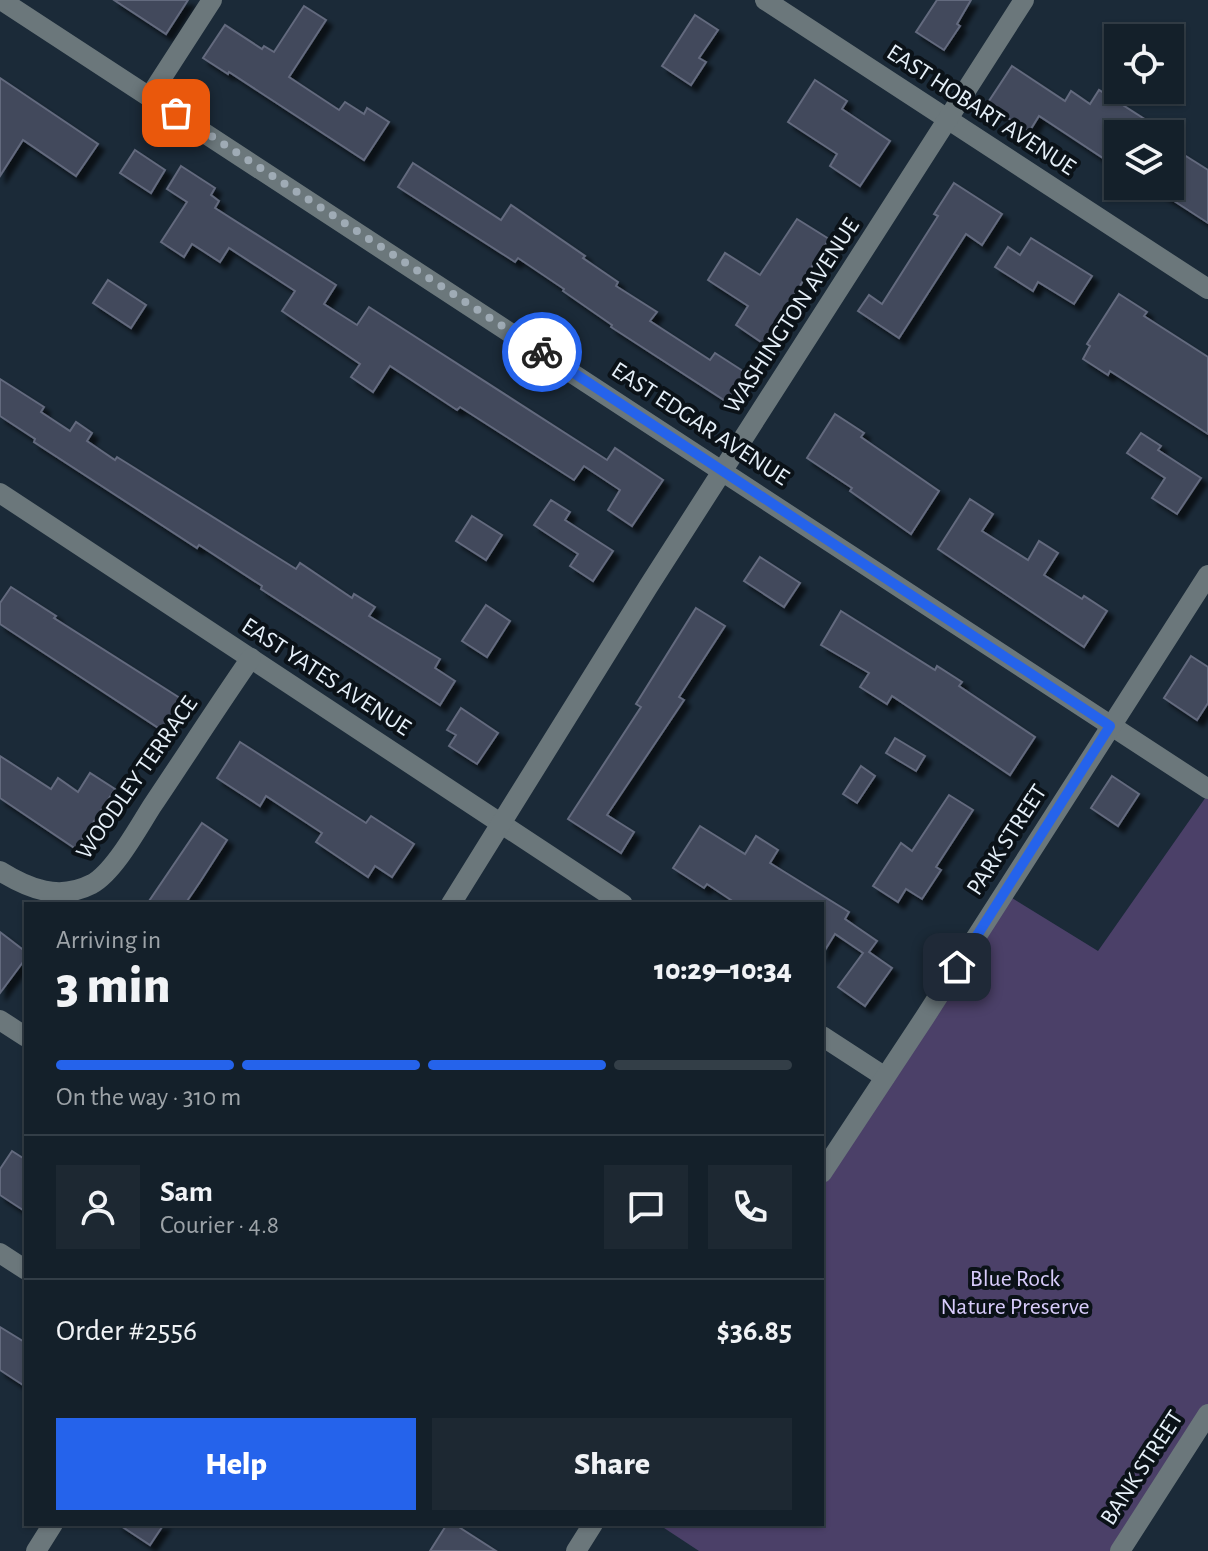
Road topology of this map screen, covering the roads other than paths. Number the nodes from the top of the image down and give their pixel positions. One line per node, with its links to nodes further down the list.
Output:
1 (1, 0): 5 (street, EAST EDGAR AVENUE)
2 (212, 0): 5 (street)
3 (765, 0): 6 (street, EAST HOBART AVENUE)
4 (1024, 0): 6 (street, WASHINGTON AVENUE)
5 (150, 96): 8 (street, EAST EDGAR AVENUE)
6 (948, 119): 7 (street, EAST HOBART AVENUE); 8 (street, WASHINGTON AVENUE)
7 (1208, 289)
8 (723, 471): 12 (street, EAST EDGAR AVENUE); 14 (street, WASHINGTON AVENUE)
9 (0, 493): 11 (street, EAST YATES AVENUE)
10 (1208, 575): 12 (street, PARK STREET)
11 (251, 658): 14 (street, EAST YATES AVENUE); 15 (street, WOODLEY TERRACE)
12 (1110, 726): 13 (street, EAST EDGAR AVENUE); 21 (street, PARK STREET)
13 (1208, 789)
14 (502, 824): 16 (street, WASHINGTON AVENUE); 17 (street, EAST YATES AVENUE)
15 (0, 871)
16 (452, 902)
17 (620, 902)
18 (0, 1020): 19 (street)
19 (24, 1036)
20 (824, 1037): 21 (street)
21 (885, 1077): 22 (street, PARK STREET)
22 (824, 1170)
23 (0, 1253): 24 (street)
24 (24, 1269)
25 (1208, 1414): 30 (street, BANK STREET)
26 (52, 1526): 28 (street)
27 (592, 1526): 29 (street)
28 (36, 1551)
29 (576, 1551)
30 (1120, 1551)

